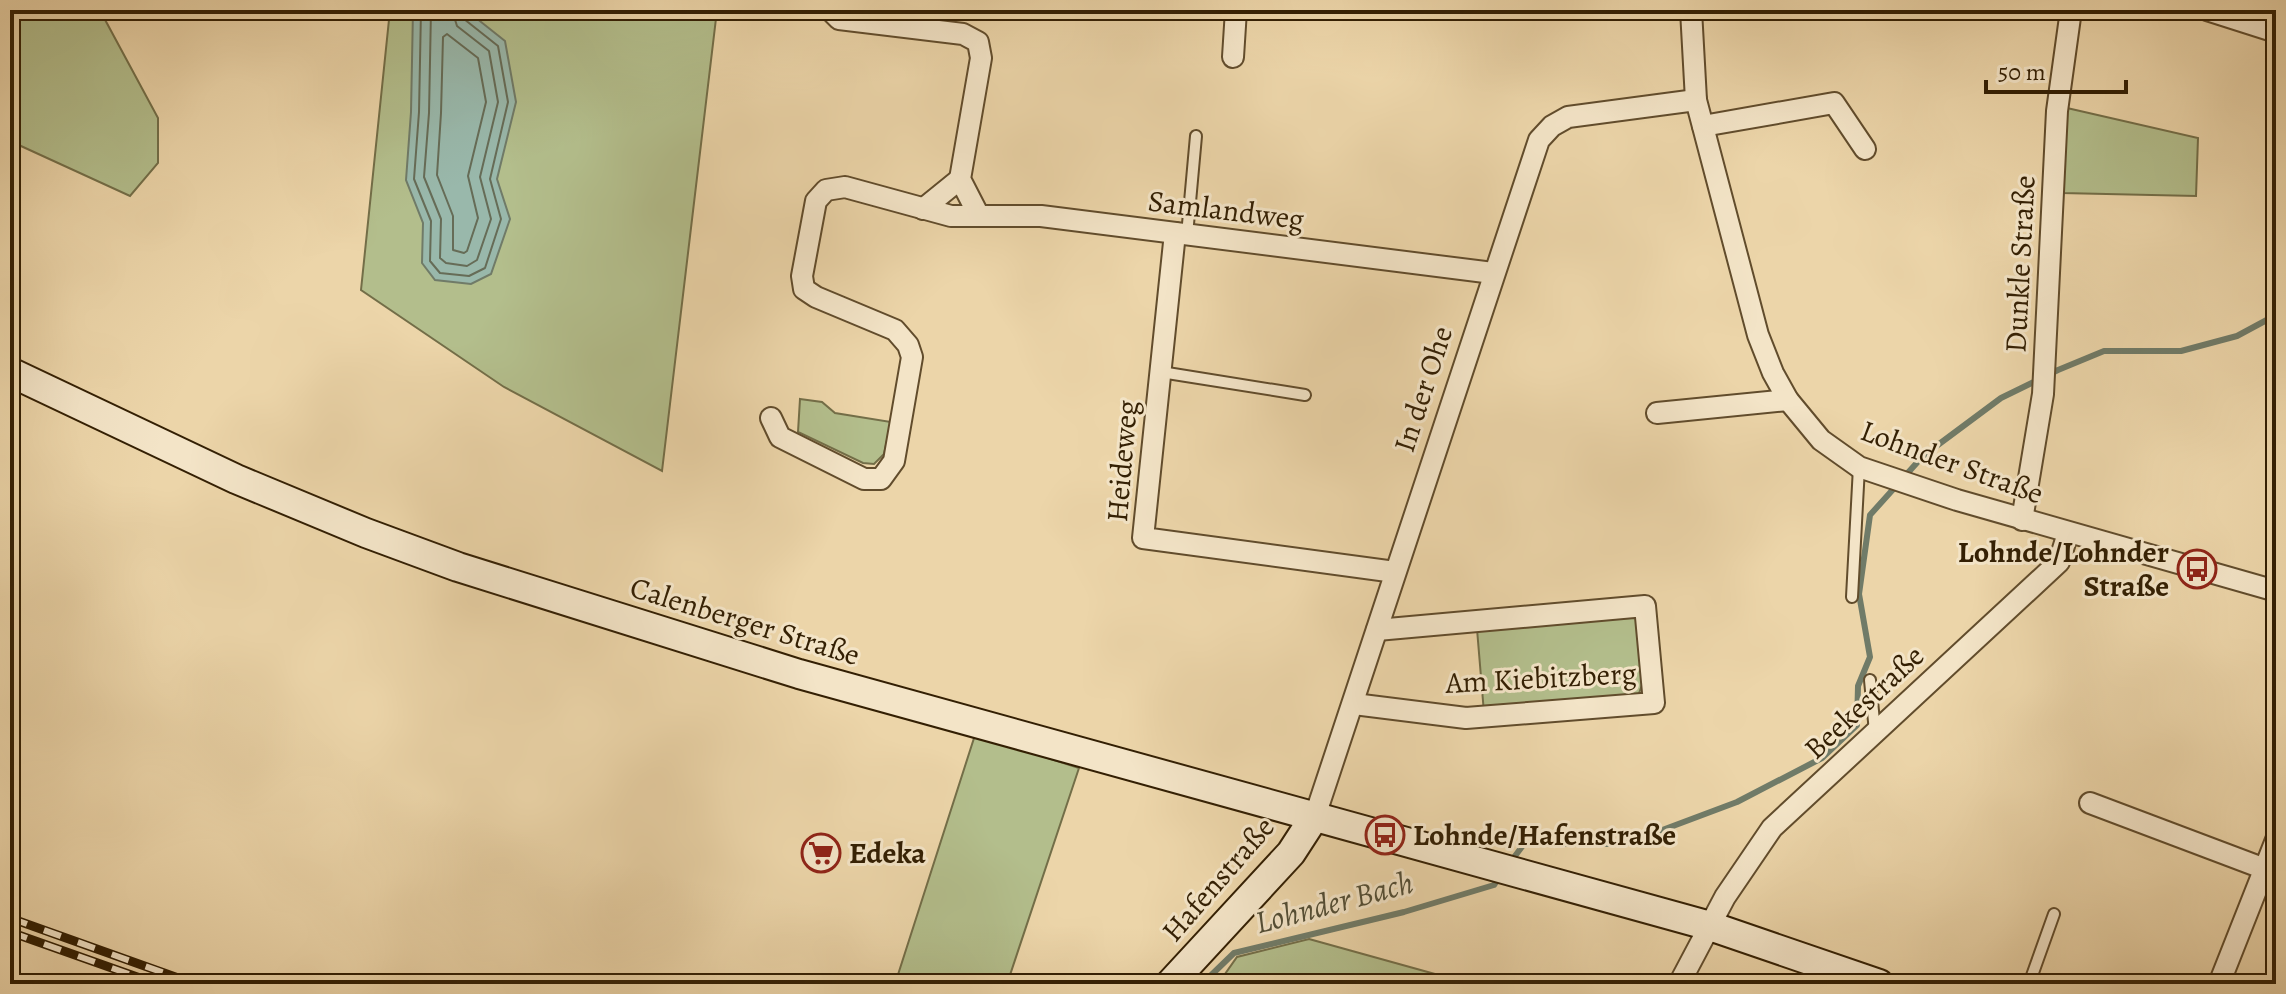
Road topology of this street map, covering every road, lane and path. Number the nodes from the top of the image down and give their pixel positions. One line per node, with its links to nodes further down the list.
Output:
1 (830, 10): 12 (street)
2 (1236, 10): 7 (street)
3 (1691, 10): 8 (street, Lohnder Straße)
4 (2071, 10): 24 (street, Dunkle Straße)
5 (2207, 10): 6 (street)
6 (2276, 32)
7 (1233, 57)
8 (1696, 100): 9 (street, Lohnder Straße); 16 (street, In der Ohe)
9 (1703, 126): 11 (street); 20 (street, Lohnder Straße)
10 (1196, 136): 15 (lane)
11 (1865, 149)
12 (960, 179): 13 (street); 14 (street)
13 (923, 209): 14 (street, Samlandweg); 22 (street, Samlandweg)
14 (979, 216): 15 (street, Samlandweg)
15 (1181, 234): 16 (street, Samlandweg); 18 (street, Heideweg)
16 (1493, 273): 26 (street, In der Ohe)
17 (10, 372): 34 (street, Calenberger Straße)
18 (1161, 372): 19 (lane); 26 (street, Heideweg)
19 (1305, 395)
20 (1788, 400): 21 (street); 23 (street, Lohnder Straße)
21 (1657, 413)
22 (771, 418)
23 (1859, 467): 24 (street, Lohnder Straße); 28 (lane)
24 (2022, 520): 25 (street, Lohnder Straße)
25 (2068, 533): 27 (street, Lohnder Straße); 32 (street, Beekestraße)
26 (1395, 572): 29 (street, In der Ohe)
27 (2276, 591)
28 (1852, 597)
29 (1377, 630): 31 (street, In der Ohe); 31 (street, Am Kiebitzberg)
30 (1870, 680): 32 (lane)
31 (1354, 704): 34 (street, In der Ohe)
32 (1875, 732): 38 (street, Beekestraße)
33 (2090, 803): 36 (street)
34 (1315, 816): 38 (street, Calenberger Straße); 39 (street, Hafenstraße)
35 (2276, 840): 36 (street)
36 (2265, 869): 43 (street)
37 (2054, 914): 42 (lane)
38 (1710, 926): 40 (street, Beekestraße); 41 (street)
39 (1170, 984)
40 (1679, 984)
41 (1879, 984)
42 (2029, 984)
43 (2219, 984)

